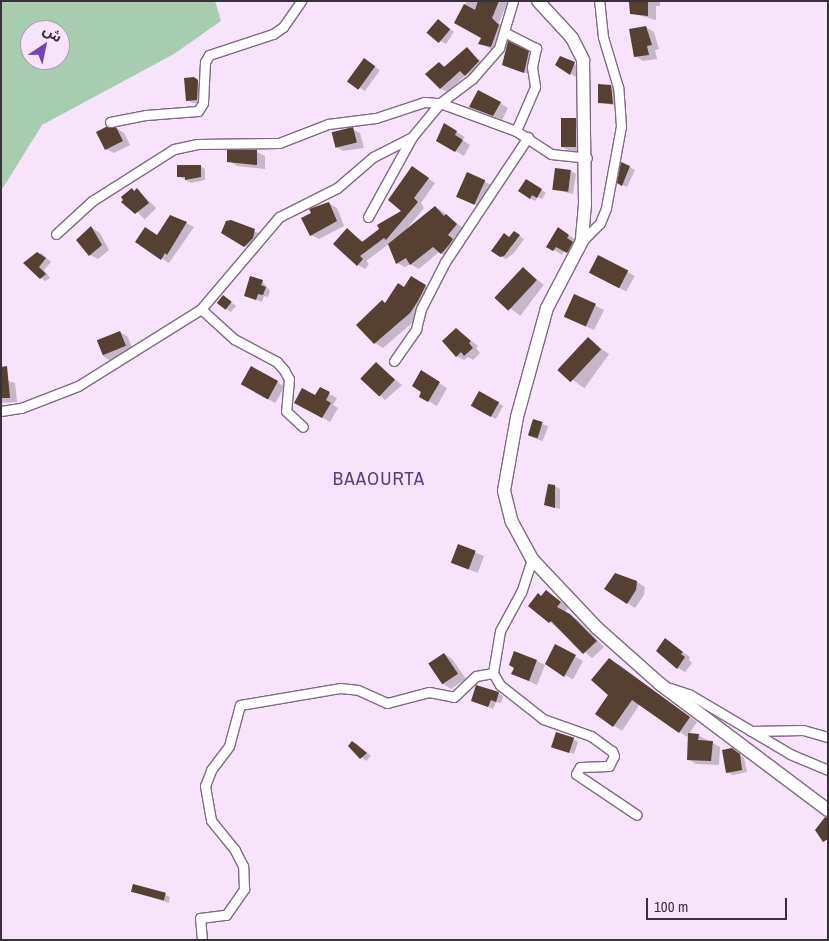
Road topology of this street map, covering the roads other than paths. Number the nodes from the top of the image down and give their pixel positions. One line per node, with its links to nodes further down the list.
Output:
1 (301, 1): 7 (street)
2 (513, 1): 5 (street)
3 (538, 1): 11 (main road)
4 (600, 1): 14 (street)
5 (506, 32): 6 (street); 8 (street)
6 (440, 103): 8 (street); 9 (street); 13 (street)
7 (110, 122)
8 (516, 131): 10 (street)
9 (412, 136): 12 (street); 15 (street)
10 (528, 137): 11 (street); 16 (street)
11 (586, 158): 14 (main road)
12 (368, 217)
13 (56, 234)
14 (582, 241): 19 (main road)
15 (202, 309): 17 (street); 18 (street)
16 (394, 360)
17 (1, 411)
18 (303, 426)
19 (532, 559): 20 (street); 21 (main road)
20 (493, 673): 26 (street); 27 (street)
21 (660, 684): 22 (street); 25 (main road)
22 (751, 731): 23 (street); 24 (street)
23 (828, 737)
24 (828, 770)
25 (828, 810)
26 (636, 815)
27 (202, 940)

